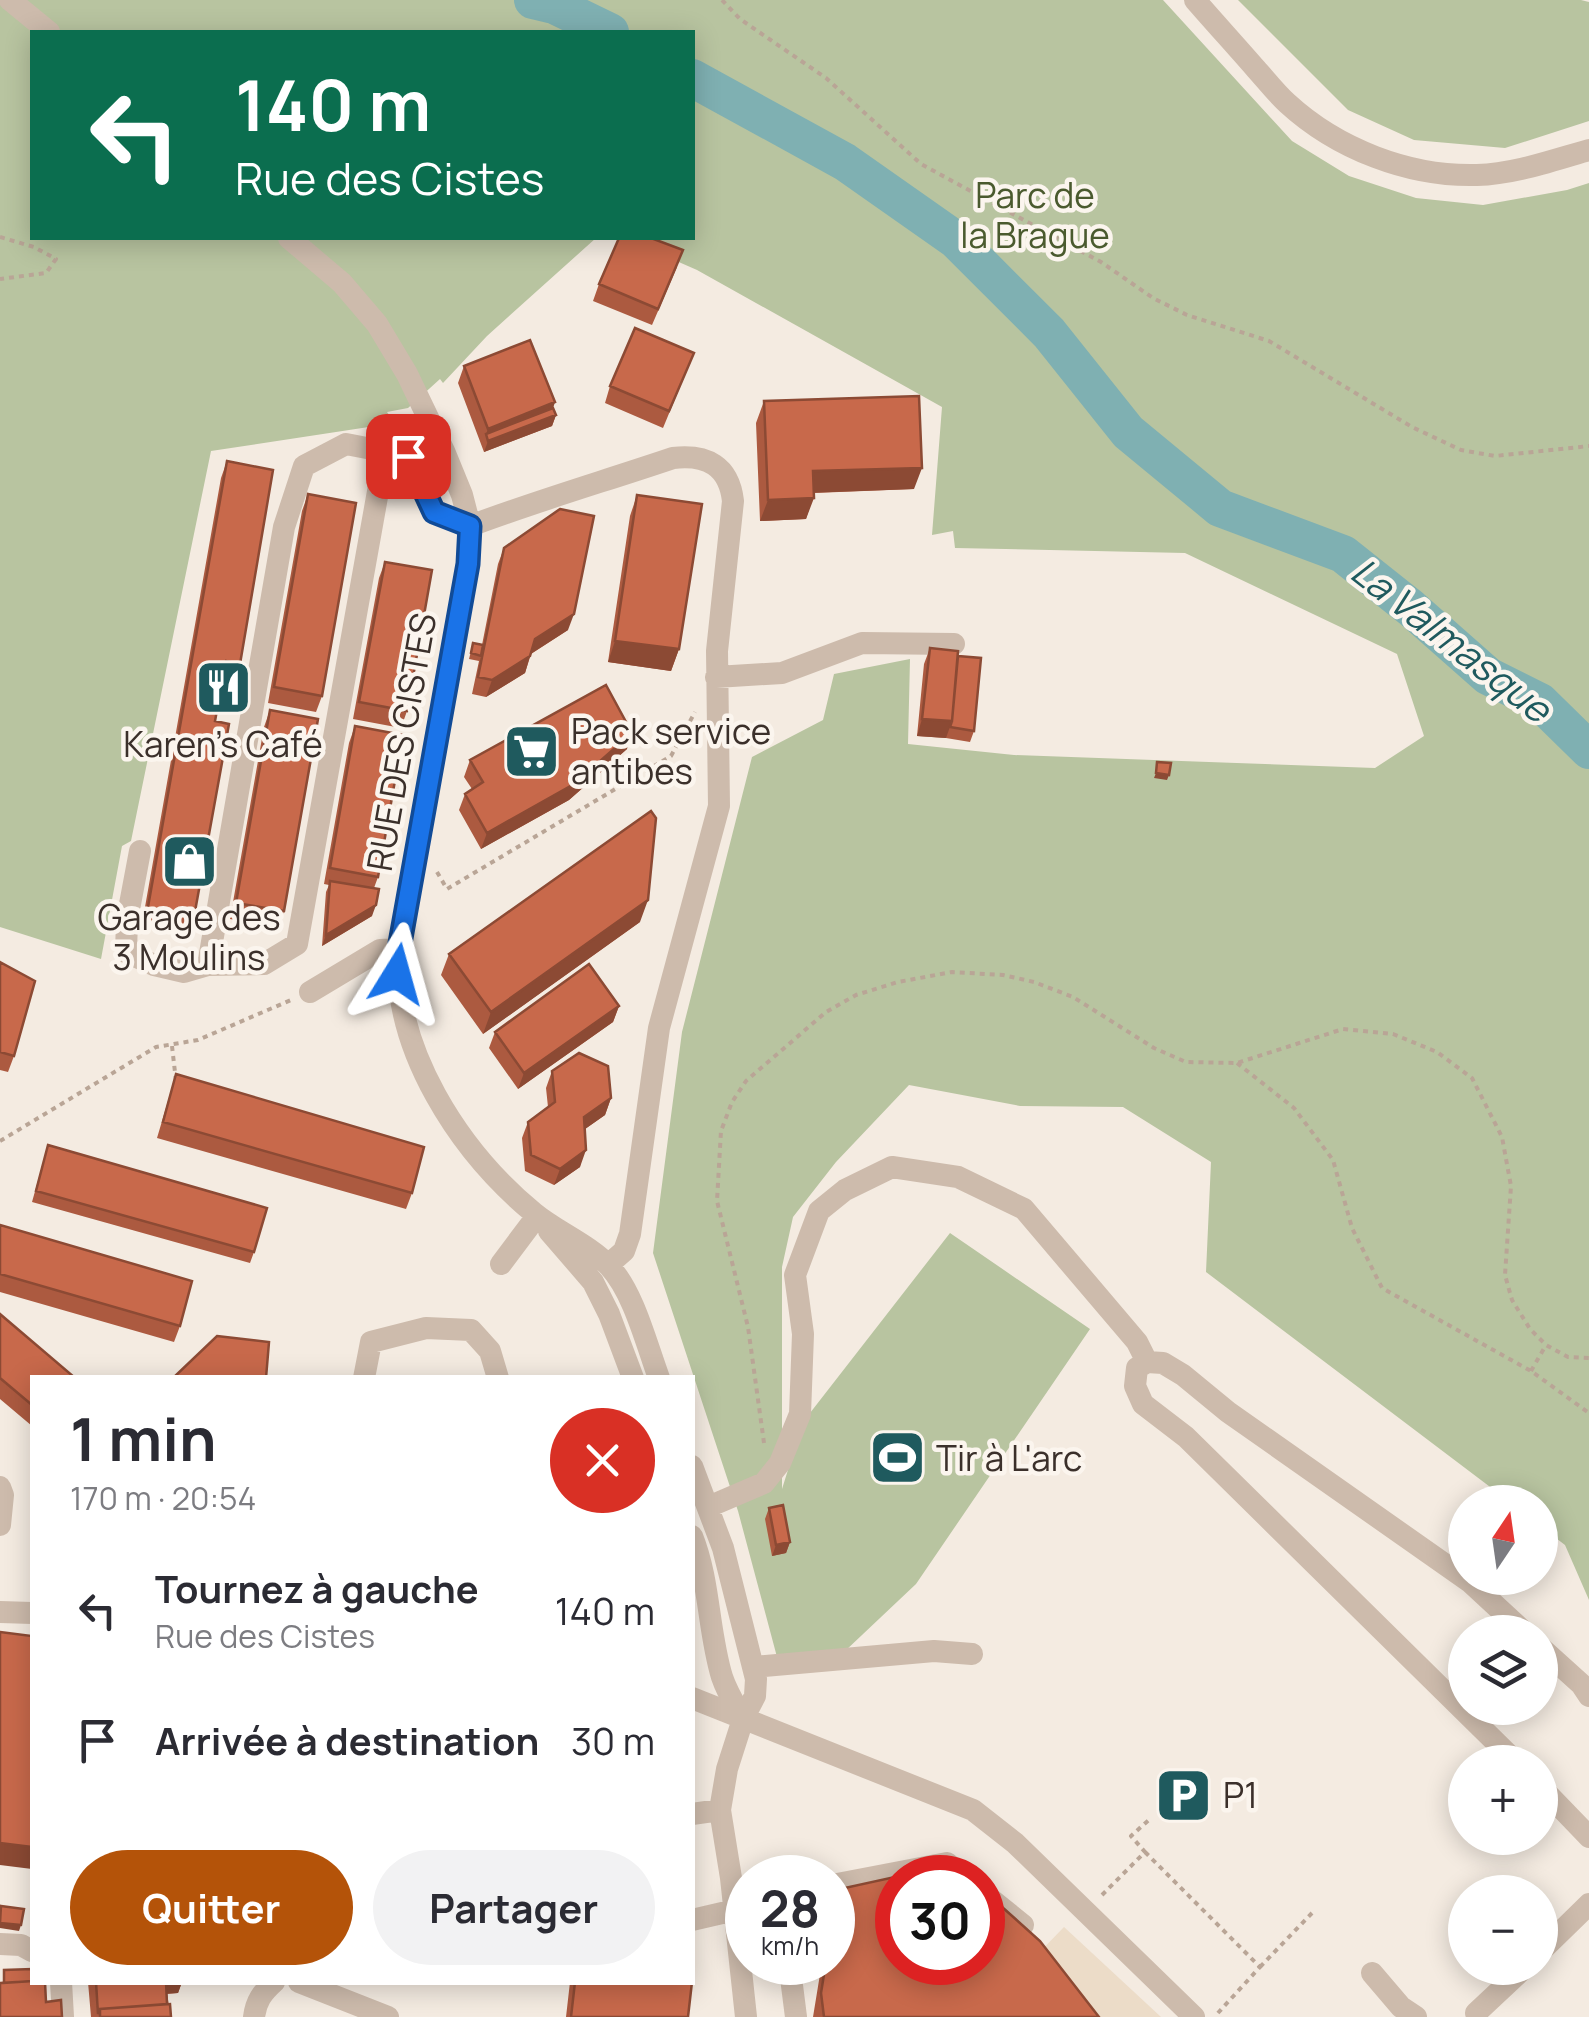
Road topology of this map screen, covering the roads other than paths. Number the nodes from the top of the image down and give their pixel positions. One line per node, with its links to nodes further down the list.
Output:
1 (10, 0): 3 (street)
2 (1195, 0): 4 (street)
3 (46, 30)
4 (1589, 150)
5 (292, 240): 7 (street)
6 (396, 454): 7 (street); 12 (street, RUE DES CISTES); 12 (street)
7 (470, 526): 9 (street); 11 (street, RUE DES CISTES)
8 (954, 644): 9 (street)
9 (716, 677): 16 (street)
10 (140, 850): 12 (street, RUE DES CISTES)
11 (399, 949): 13 (street); 14 (street, RUE DES CISTES)
12 (208, 964)
13 (310, 992)
14 (537, 1216): 15 (street); 16 (street, RUE DES CISTES); 20 (street, RUE DES CISTES)
15 (500, 1264)
16 (608, 1265): 21 (street, RUE DES CISTES)
17 (1147, 1362): 24 (street); 29 (street); 36 (street)
18 (365, 1375): 19 (street)
19 (497, 1375)
20 (632, 1375)
21 (658, 1375)
22 (695, 1474): 24 (street)
23 (0, 1488): 25 (street)
24 (708, 1507): 32 (street)
25 (0, 1525)
26 (695, 1547): 35 (street)
27 (0, 1612): 28 (street)
28 (30, 1613)
29 (1506, 1615)
30 (972, 1654): 32 (street)
31 (1558, 1664): 33 (street)
32 (754, 1667): 35 (street)
33 (1589, 1696)
34 (695, 1699): 35 (street)
35 (743, 1719): 38 (street); 64 (street)
36 (1499, 1745)
37 (1558, 1805): 40 (street)
38 (720, 1810): 39 (street); 41 (street)
39 (695, 1814)
40 (1589, 1837)
41 (730, 1855)
42 (1589, 1904): 47 (street)
43 (1005, 1911): 46 (street)
44 (725, 1913): 45 (street)
45 (695, 1919)
46 (1023, 1926)
47 (1558, 1934)
48 (0, 1944): 49 (street)
49 (30, 1950)
50 (1372, 1972): 58 (street)
51 (60, 1985): 60 (street)
52 (271, 1985): 61 (street)
53 (306, 1985): 57 (street)
54 (745, 1985): 62 (street)
55 (793, 1985): 63 (street)
56 (1506, 1985): 59 (street)
57 (375, 2014)
58 (1407, 2014)
59 (1473, 2015): 65 (street)
60 (62, 2017)
61 (254, 2017)
62 (746, 2017)
63 (796, 2017)
64 (1194, 2017)
65 (1500, 2017)

